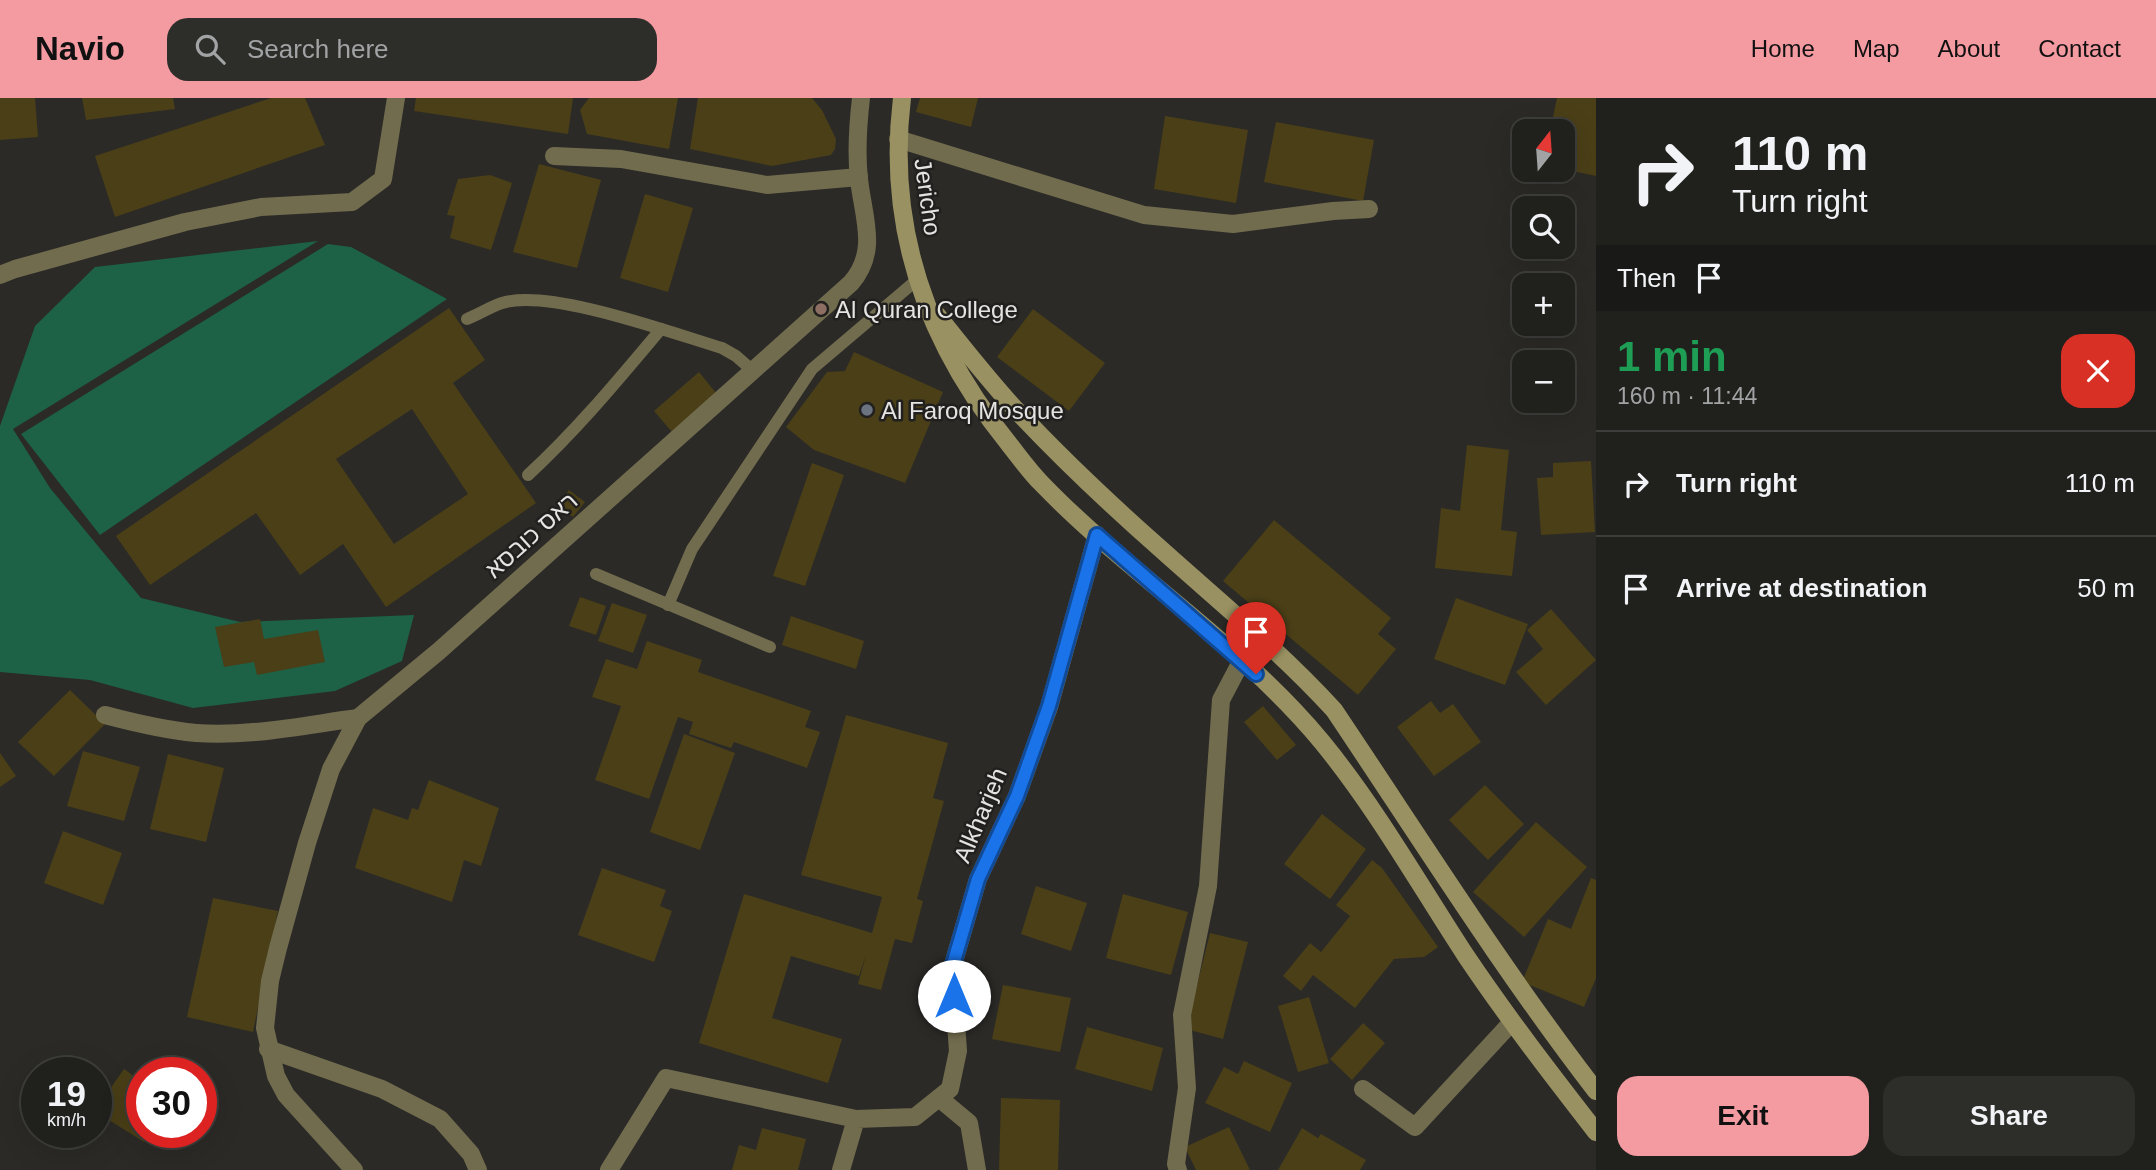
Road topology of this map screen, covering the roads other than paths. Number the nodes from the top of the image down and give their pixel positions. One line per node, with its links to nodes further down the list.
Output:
1 (396, 98): 8 (street)
2 (861, 98): 6 (street, ראס כובסא)
3 (902, 98): 4 (main road, Jericho)
4 (898, 139): 7 (street); 9 (main road, Jericho)
5 (554, 156): 6 (street)
6 (859, 177): 13 (street, ראס כובסא)
7 (1369, 209)
8 (0, 275)
9 (918, 279): 10 (main road, Jericho); 17 (lane)
10 (925, 301): 15 (main road, Jericho); 18 (main road)
11 (467, 319): 12 (lane)
12 (661, 329): 13 (lane); 14 (lane)
13 (753, 371): 22 (street, ראס כובסא)
14 (528, 475)
15 (1097, 535): 20 (main road, Jericho); 27 (street, Alkharjeh)
16 (596, 574): 17 (lane)
17 (668, 605): 19 (lane)
18 (1264, 639): 20 (street); 26 (main road)
19 (770, 647)
20 (1241, 662): 23 (main road, Jericho); 35 (street)
21 (105, 715): 22 (street)
22 (358, 718): 24 (street, ראס כובסא)
23 (1511, 1024): 25 (street); 29 (main road, Jericho)
24 (268, 1049): 30 (street, ראס כובסא); 31 (street)
25 (1363, 1089)
26 (1596, 1091)
27 (939, 1098): 28 (street, Alkharjeh); 34 (street)
28 (856, 1119): 32 (street, Alkharjeh); 33 (street)
29 (1596, 1132)
30 (354, 1170)
31 (478, 1170)
32 (609, 1170)
33 (841, 1170)
34 (977, 1170)
35 (1178, 1170)

